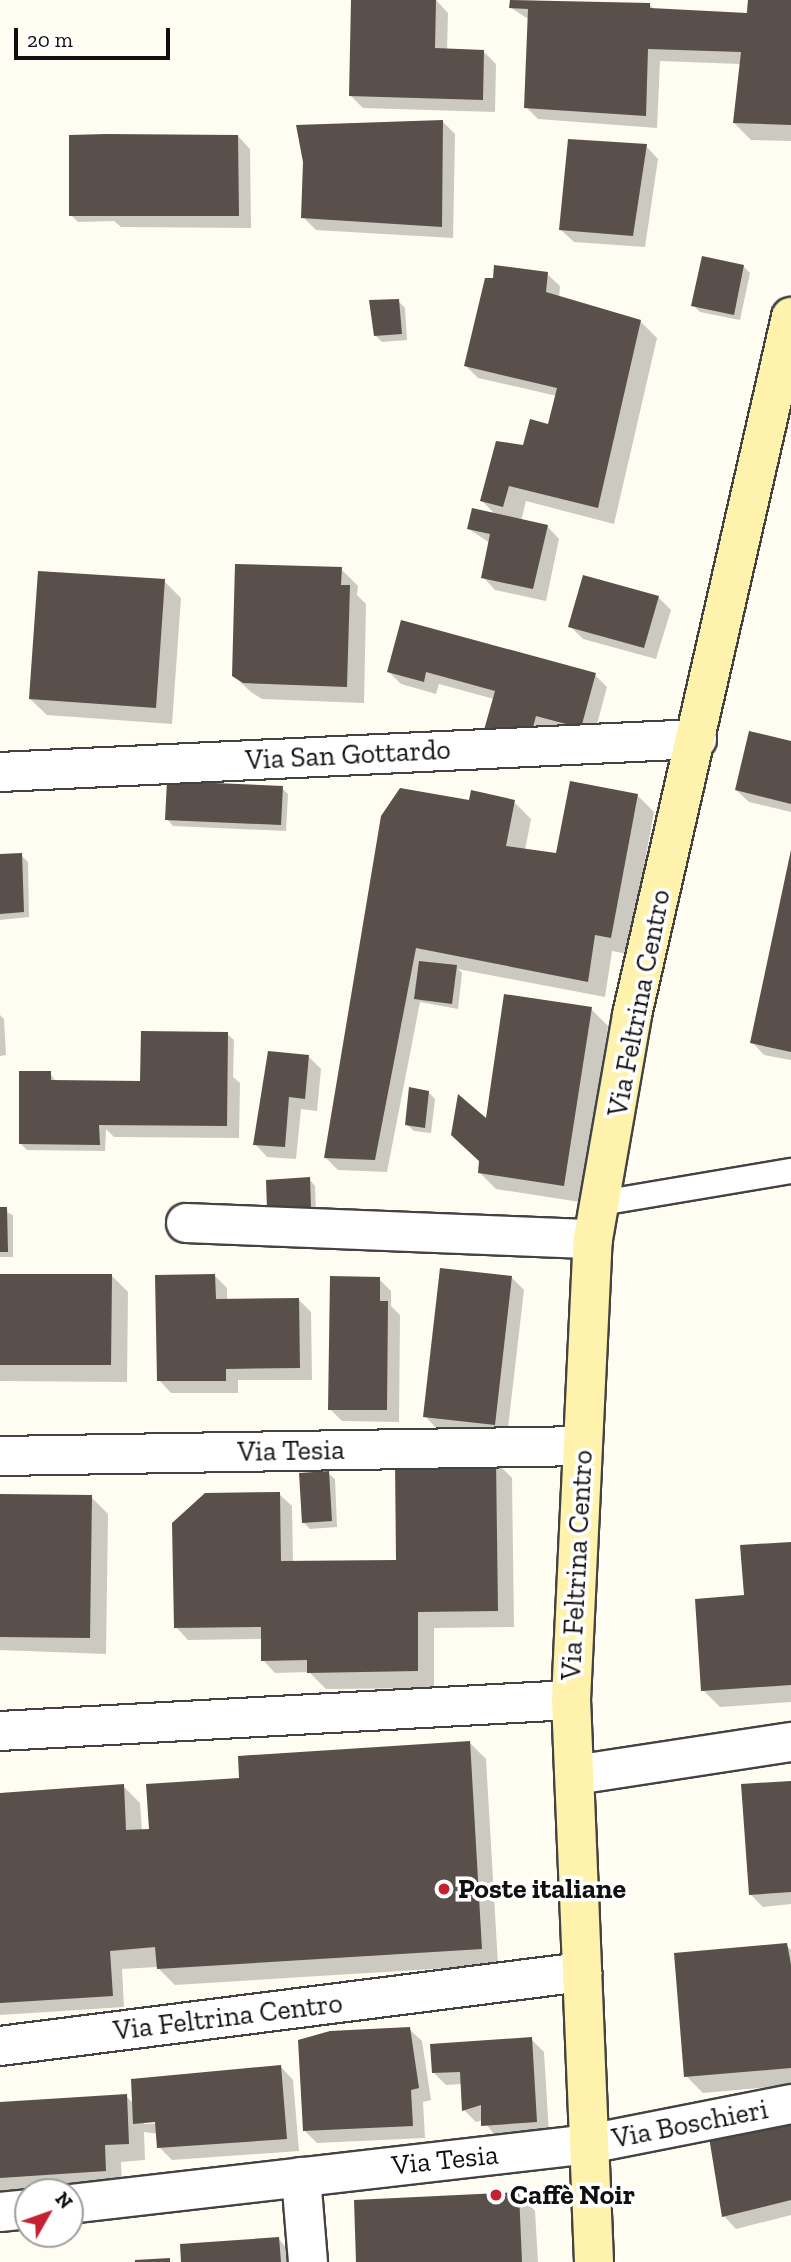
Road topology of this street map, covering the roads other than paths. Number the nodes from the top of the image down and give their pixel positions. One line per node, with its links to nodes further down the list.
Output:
1 (791, 317): 2 (main road, Via Feltrina Centro)
2 (786, 364): 3 (main road, Via Feltrina Centro)
3 (697, 738): 4 (street, Via San Gottardo); 6 (main road, Via Feltrina Centro)
4 (0, 772)
5 (791, 1171): 6 (lane)
6 (597, 1221): 7 (street); 8 (main road, Via Feltrina Centro)
7 (186, 1223)
8 (582, 1446): 9 (street, Via Tesia); 10 (main road, Via Feltrina Centro)
9 (0, 1456)
10 (571, 1700): 11 (street, Via Feltrina Centro); 13 (main road, Via Feltrina Centro)
11 (0, 1731)
12 (791, 1742): 13 (street)
13 (575, 1775): 14 (main road, Via Feltrina Centro)
14 (582, 1972): 15 (street, Via Feltrina Centro); 17 (main road, Via Feltrina Centro)
15 (0, 2046)
16 (791, 2104): 17 (street, Via Boschieri)
17 (589, 2144): 18 (street, Via Tesia); 21 (main road, Via Feltrina Centro)
18 (301, 2177): 19 (street, Via Tesia); 20 (street)
19 (84, 2202)
20 (308, 2262)
21 (594, 2262)

